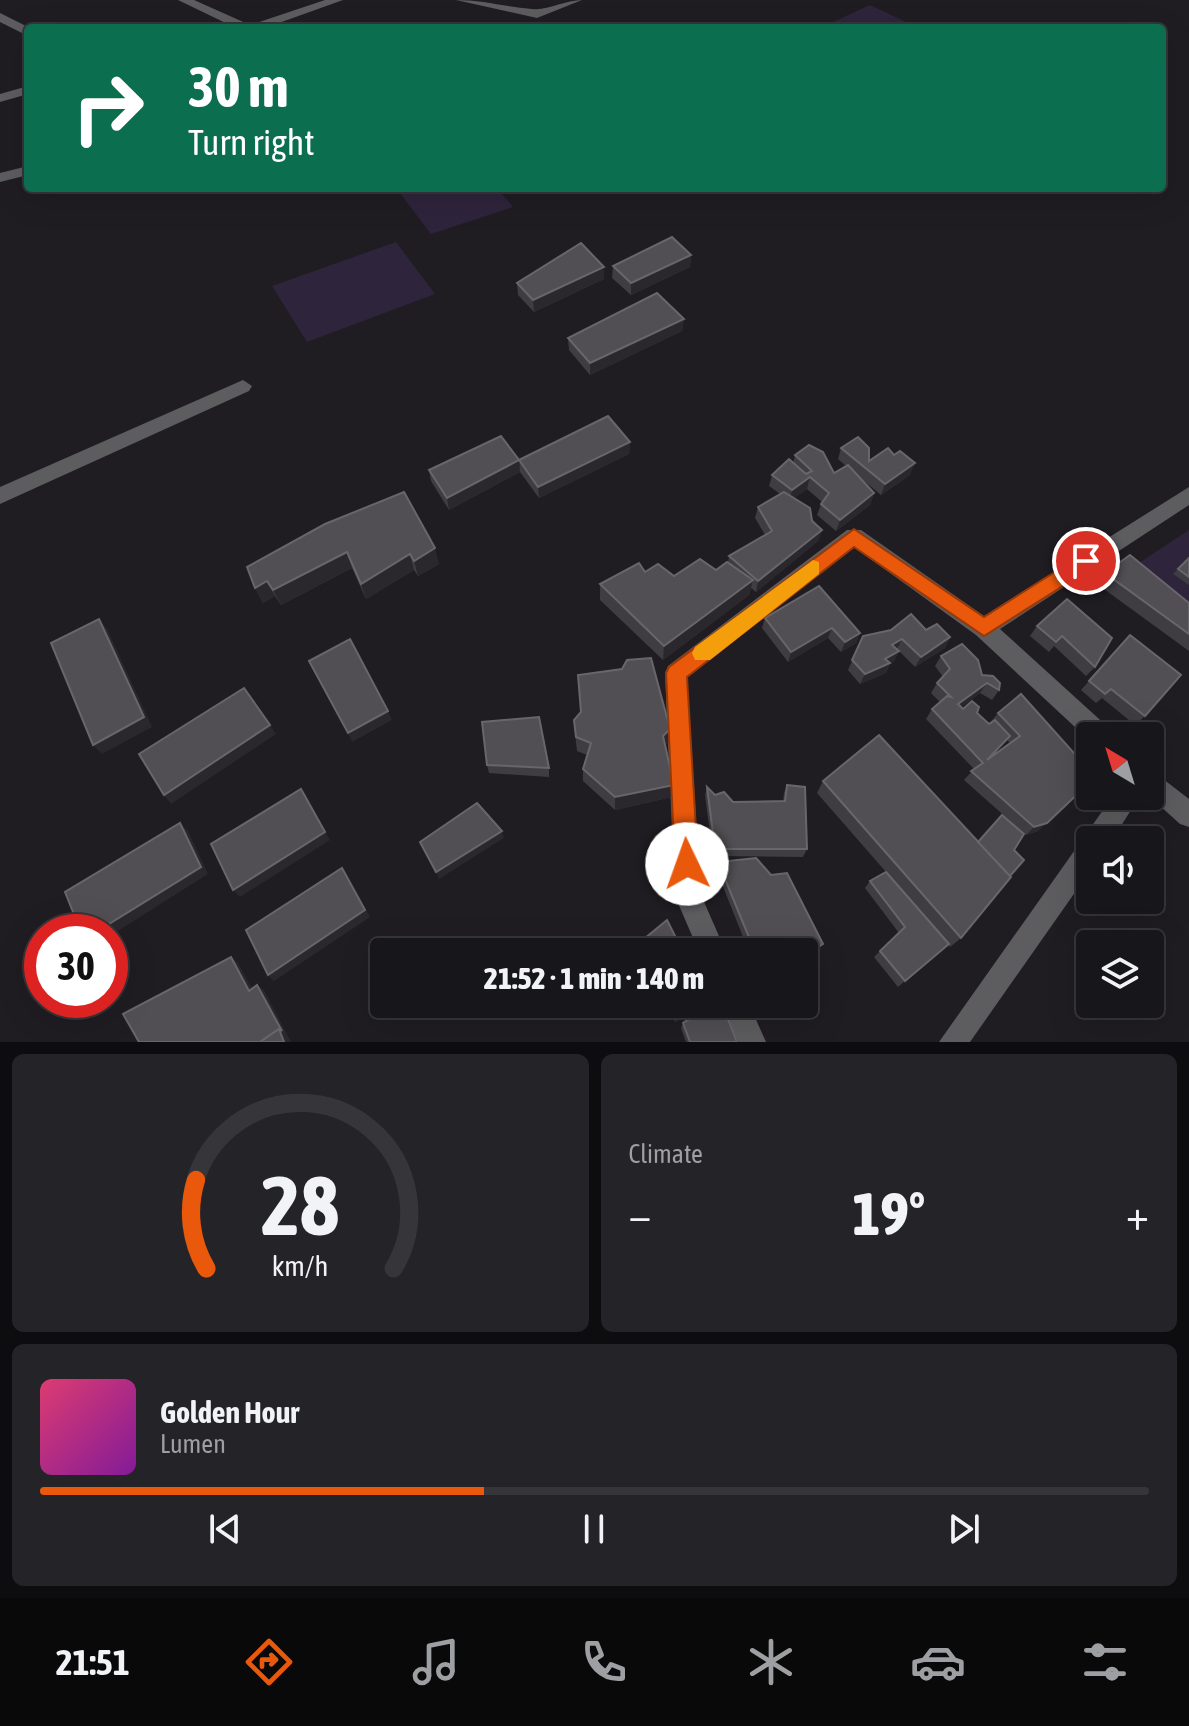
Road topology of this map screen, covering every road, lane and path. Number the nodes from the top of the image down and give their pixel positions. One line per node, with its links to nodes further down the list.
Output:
1 (184, 0): 6 (street)
2 (337, 0): 7 (street)
3 (462, 0): 4 (street)
4 (576, 0)
5 (0, 17): 8 (street)
6 (237, 24)
7 (265, 24)
8 (24, 30)
9 (24, 91): 10 (street)
10 (0, 98)
11 (24, 171): 12 (street)
12 (0, 178)
13 (243, 386): 15 (street)
14 (1189, 495): 16 (street)
15 (0, 496)
16 (984, 628): 17 (street); 21 (street)
17 (1086, 722)
18 (1164, 793): 19 (street)
19 (1189, 815)
20 (1076, 870): 24 (street)
21 (707, 938)
22 (741, 1018): 23 (street)
23 (752, 1042)
24 (953, 1042)

